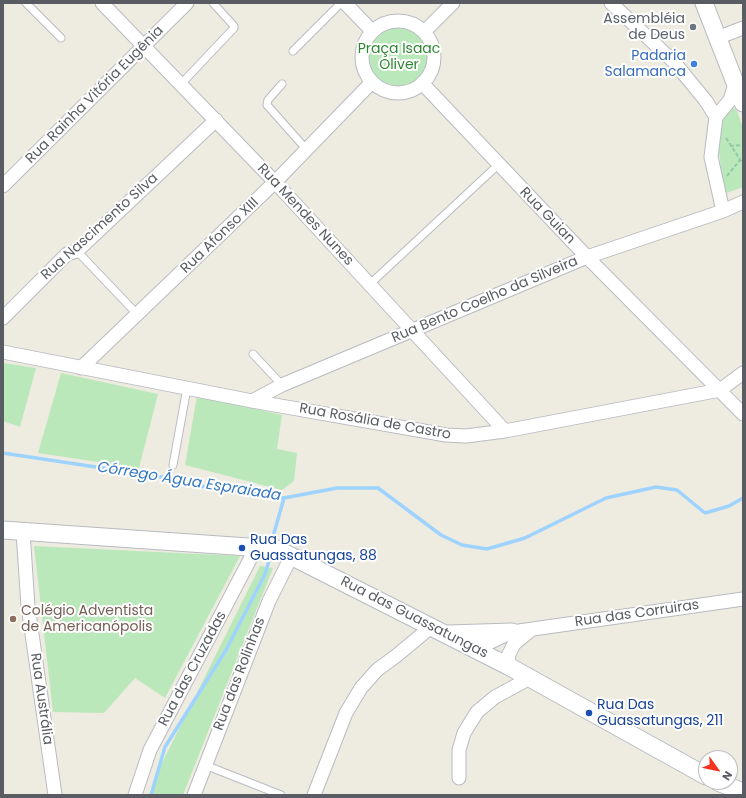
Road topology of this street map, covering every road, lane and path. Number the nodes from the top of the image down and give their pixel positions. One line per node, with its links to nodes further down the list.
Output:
1 (26, 3): 13 (lane)
2 (102, 3): 15 (street, Rua Mendes Nunes)
3 (187, 3): 15 (street, Rua Rainha Vitória Eugênia)
4 (213, 3): 19 (lane)
5 (341, 3): 16 (lane)
6 (345, 3): 11 (street)
7 (453, 3): 12 (street)
8 (611, 3): 23 (street)
9 (704, 3): 14 (street)
10 (743, 28): 14 (street)
11 (372, 31): 12 (street); 17 (street)
12 (424, 32): 18 (street)
13 (61, 38)
14 (716, 38): 21 (street)
15 (143, 47): 19 (street, Rua Mendes Nunes); 32 (street, Rua Rainha Vitória Eugênia)
16 (293, 51)
17 (372, 82): 18 (street); 27 (street, Rua Afonso XIII)
18 (422, 83): 30 (street, Rua Guian)
19 (181, 84): 24 (street, Rua Mendes Nunes)
20 (282, 84): 27 (lane)
21 (735, 84): 22 (street); 23 (street)
22 (743, 103)
23 (716, 117): 26 (path); 33 (street)
24 (216, 120): 31 (street, Rua Mendes Nunes); 36 (street, Rua Nascimento Silva)
25 (743, 145): 26 (path)
26 (730, 146): 28 (path)
27 (307, 150): 31 (street, Rua Afonso XIII)
28 (740, 160): 29 (path); 33 (path)
29 (743, 164)
30 (498, 166): 37 (street, Rua Guian); 38 (lane)
31 (275, 182): 38 (street, Rua Mendes Nunes); 39 (street, Rua Afonso XIII)
32 (3, 186)
33 (718, 189): 35 (street)
34 (743, 202): 35 (street, Rua Bento Coelho da Silveira)
35 (723, 211): 37 (street, Rua Bento Coelho da Silveira)
36 (77, 251): 39 (lane); 40 (street, Rua Nascimento Silva)
37 (587, 257): 41 (street, Rua Bento Coelho da Silveira); 48 (street, Rua Guian)
38 (370, 284): 41 (street, Rua Mendes Nunes)
39 (138, 315): 44 (street, Rua Afonso XIII)
40 (3, 318)
41 (412, 330): 46 (street, Rua Bento Coelho da Silveira); 51 (street, Rua Mendes Nunes)
42 (3, 352): 44 (street, Rua Rosália de Castro)
43 (253, 354): 46 (lane)
44 (81, 368): 47 (street, Rua Rosália de Castro)
45 (743, 373): 48 (street, Rua Rosália de Castro)
46 (282, 385): 49 (street, Rua Bento Coelho da Silveira)
47 (187, 388): 49 (street, Rua Rosália de Castro); 52 (lane)
48 (720, 390): 50 (street, Rua Guian); 51 (street, Rua Rosália de Castro)
49 (252, 401): 51 (street, Rua Rosália de Castro)
50 (743, 414)
51 (505, 431)
52 (173, 465)
53 (3, 530): 54 (street, Rua das Guassatungas)
54 (23, 532): 55 (street, Rua das Guassatungas); 67 (street, Rua Austrália)
55 (257, 546): 56 (street, Rua das Guassatungas); 68 (street, Rua das Cruzadas)
56 (292, 555): 58 (street, Rua das Guassatungas); 64 (street, Rua das Rolinhas)
57 (743, 599): 59 (street, Rua das Corruiras)
58 (437, 630): 60 (street); 61 (street, Rua das Guassatungas); 71 (street)
59 (530, 630): 60 (street, Rua das Corruiras); 62 (street)
60 (512, 632): 61 (street, Rua das Corruiras)
61 (474, 650): 62 (street, Rua das Guassatungas)
62 (510, 667): 63 (street, Rua das Guassatungas)
63 (530, 678): 65 (street, Rua das Guassatungas); 66 (street)
64 (205, 765): 69 (street, Rua das Rolinhas); 70 (lane)
65 (698, 772)
66 (459, 778)
67 (55, 795)
68 (135, 795)
69 (194, 795)
70 (281, 795)
71 (314, 795)

